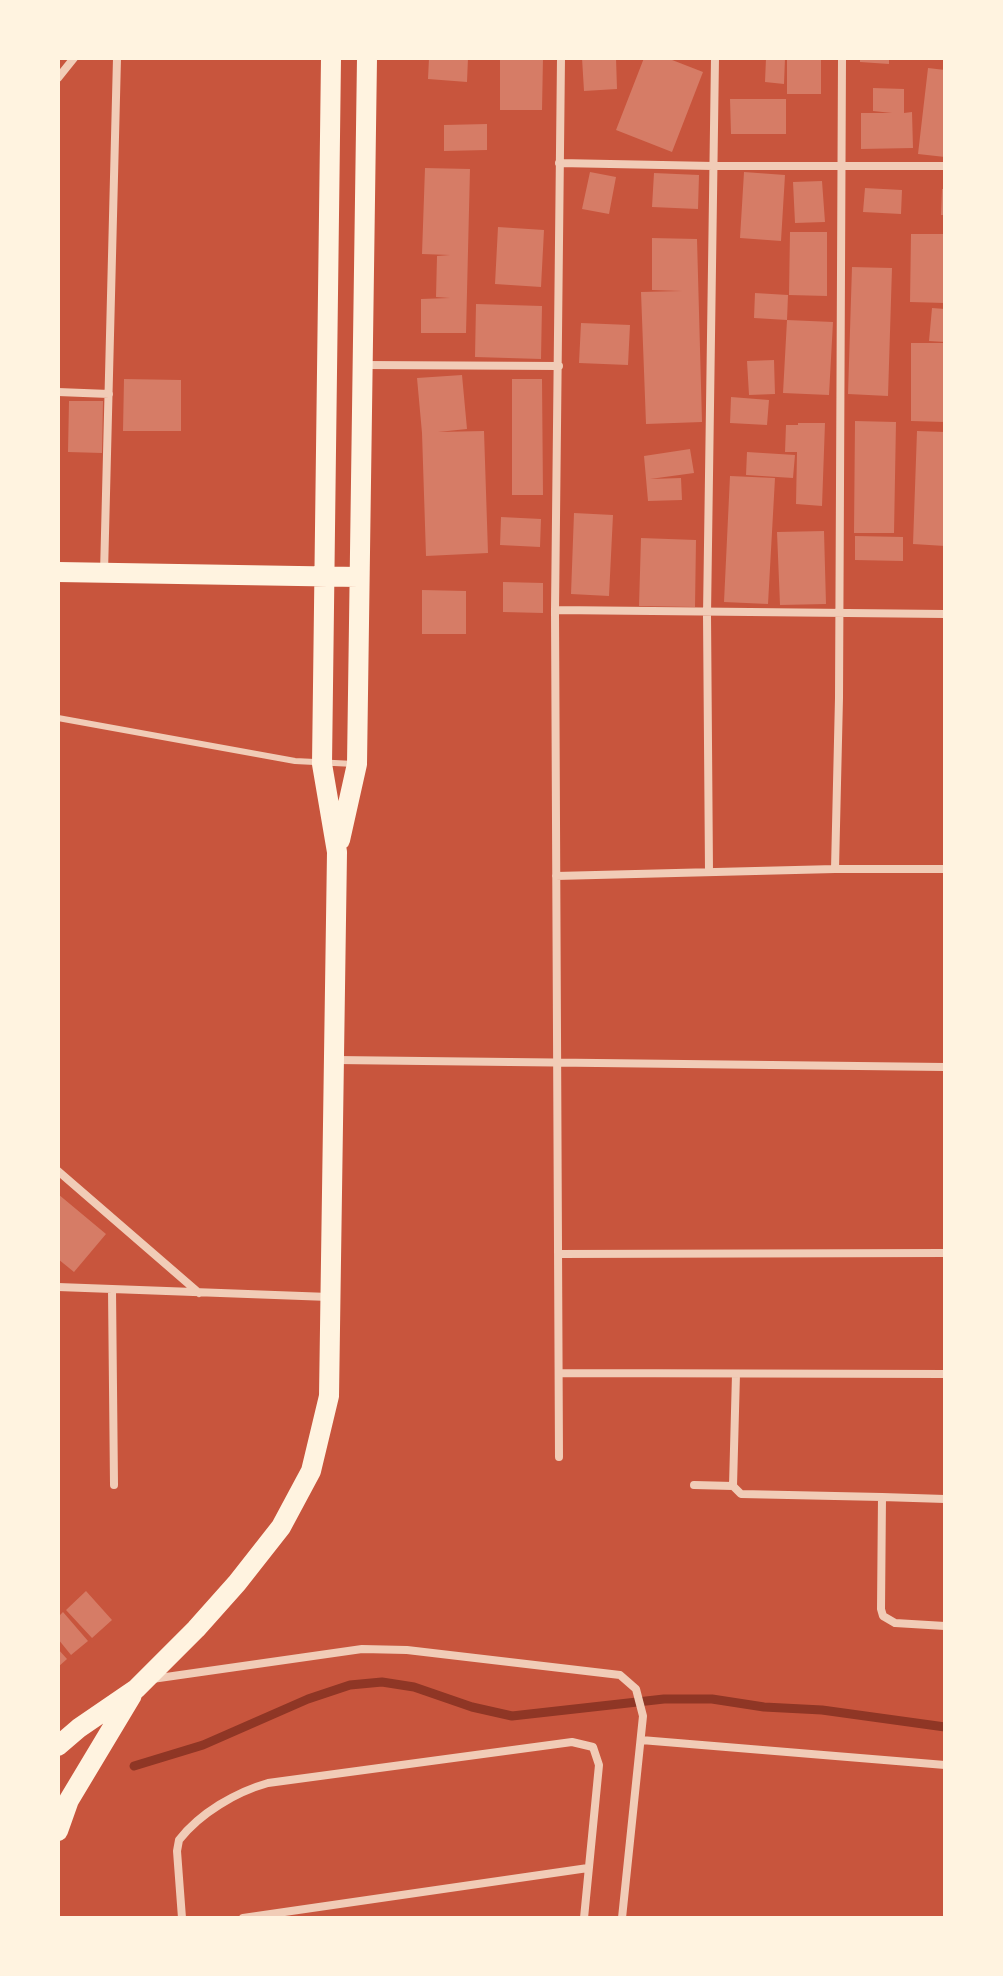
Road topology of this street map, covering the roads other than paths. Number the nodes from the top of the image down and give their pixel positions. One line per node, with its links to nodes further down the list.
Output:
1 (74, 58): 8 (street)
2 (117, 58): 18 (street)
3 (331, 58): 13 (main road)
4 (367, 58): 14 (main road)
5 (561, 58): 9 (street)
6 (715, 58): 10 (street)
7 (842, 58): 12 (street)
8 (58, 78)
9 (559, 163): 10 (street); 16 (street)
10 (713, 166): 12 (street); 24 (street)
11 (945, 166): 12 (street)
12 (842, 167): 25 (street)
13 (331, 202): 14 (main road); 21 (main road)
14 (366, 204): 15 (main road)
15 (364, 365): 16 (street); 22 (main road)
16 (559, 366): 23 (street)
17 (58, 392): 18 (street)
18 (109, 394): 20 (street)
19 (58, 572): 20 (main road)
20 (104, 573): 21 (main road)
21 (325, 576): 22 (main road); 28 (main road)
22 (358, 577): 29 (main road)
23 (555, 610): 24 (street); 34 (street)
24 (707, 614): 25 (street); 33 (street)
25 (839, 614): 26 (street); 31 (street)
26 (945, 614)
27 (58, 718): 28 (lane)
28 (322, 764): 29 (lane); 30 (main road)
29 (357, 764): 30 (main road)
30 (337, 852): 35 (main road)
31 (835, 869): 32 (street); 33 (street)
32 (945, 869)
33 (709, 872): 34 (street)
34 (556, 876): 36 (street)
35 (336, 1060): 36 (street); 44 (main road)
36 (557, 1063): 37 (street); 40 (street)
37 (945, 1067)
38 (58, 1171): 43 (street)
39 (945, 1253): 40 (street)
40 (558, 1254): 45 (street)
41 (58, 1287): 42 (street)
42 (112, 1290): 43 (street); 49 (street)
43 (199, 1293): 44 (street)
44 (332, 1297): 55 (main road)
45 (559, 1373): 46 (street); 48 (street)
46 (736, 1374): 47 (street); 51 (street)
47 (945, 1374)
48 (559, 1457)
49 (114, 1485)
50 (694, 1485): 51 (street)
51 (733, 1486): 52 (street)
52 (882, 1497): 53 (street); 54 (street)
53 (945, 1499)
54 (945, 1626)
55 (140, 1684): 56 (street); 57 (main road); 59 (main road)
56 (641, 1740): 58 (street); 64 (street)
57 (58, 1746)
58 (945, 1765)
59 (58, 1831)
60 (588, 1868): 61 (street); 62 (street); 63 (street)
61 (182, 1918)
62 (243, 1918)
63 (584, 1918)
64 (622, 1918)

